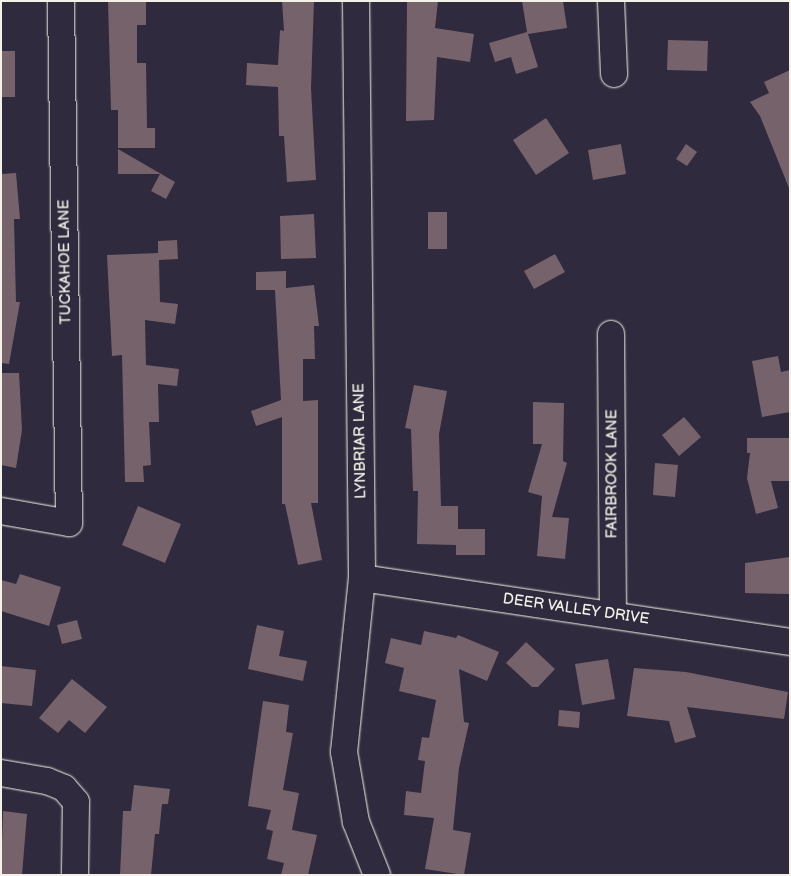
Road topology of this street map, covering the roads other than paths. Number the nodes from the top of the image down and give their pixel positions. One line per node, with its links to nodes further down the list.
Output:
1 (61, 1): 6 (street, TUCKAHOE LANE)
2 (356, 1): 7 (street, LYNBRIAR LANE)
3 (611, 1): 4 (street)
4 (614, 74)
5 (611, 334): 8 (street, FAIRBROOK LANE)
6 (1, 511)
7 (362, 578): 8 (street, DEER VALLEY DRIVE); 12 (street, LYNBRIAR LANE)
8 (613, 615): 9 (street, DEER VALLEY DRIVE)
9 (790, 642)
10 (1, 773): 11 (street)
11 (75, 875)
12 (377, 875)

